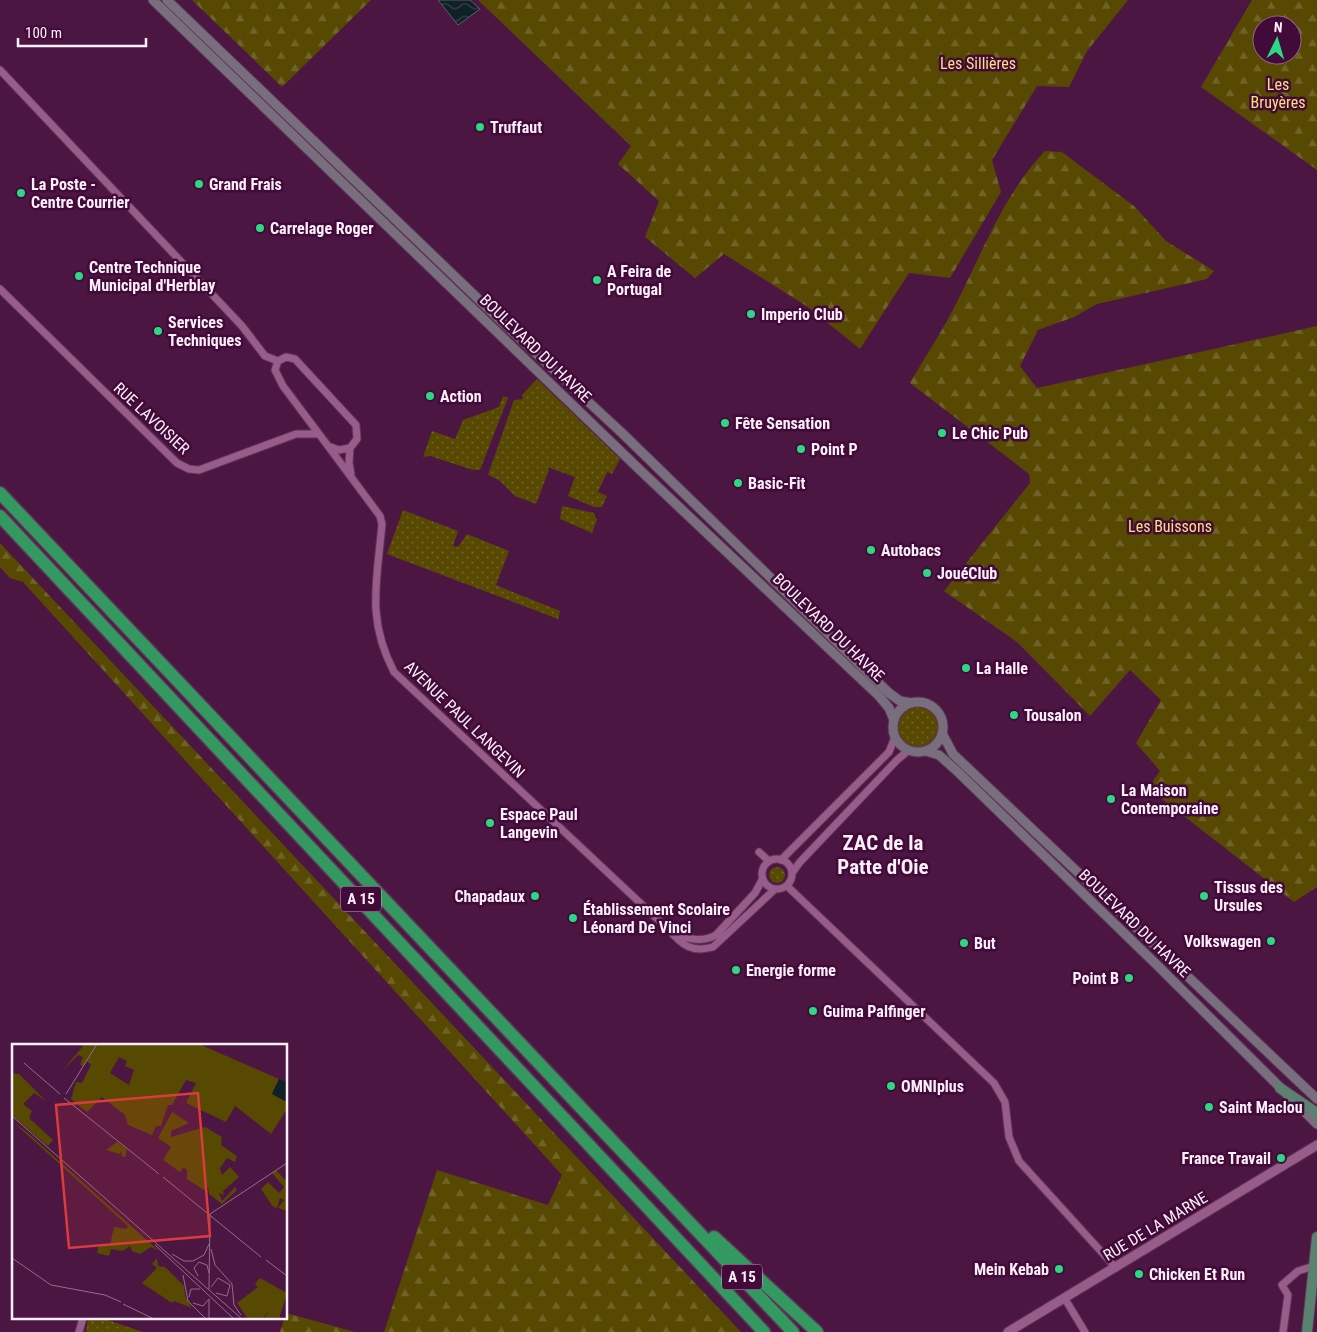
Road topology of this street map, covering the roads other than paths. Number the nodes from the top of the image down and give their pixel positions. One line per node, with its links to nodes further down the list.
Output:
1 (153, 0): 13 (main road, BOULEVARD DU HAVRE)
2 (167, 0): 12 (main road, BOULEVARD DU HAVRE)
3 (0, 70): 5 (street)
4 (0, 289): 6 (street, RUE LAVOISIER)
5 (278, 361): 6 (street, AVENUE PAUL LANGEVIN); 8 (street)
6 (318, 434): 7 (street, AVENUE PAUL LANGEVIN)
7 (328, 446): 8 (street); 9 (street, AVENUE PAUL LANGEVIN)
8 (350, 448): 9 (street)
9 (351, 477): 25 (street, AVENUE PAUL LANGEVIN)
10 (0, 492): 31 (highway, A 15)
11 (0, 516): 36 (highway, A 15)
12 (912, 703): 13 (main road); 14 (main road, BOULEVARD DU HAVRE)
13 (894, 720): 15 (main road, BOULEVARD DU HAVRE)
14 (942, 733): 17 (main road); 27 (main road, BOULEVARD DU HAVRE)
15 (895, 736): 16 (main road); 19 (street)
16 (909, 750): 17 (main road, BOULEVARD DU HAVRE); 21 (street)
17 (926, 750): 26 (main road, BOULEVARD DU HAVRE)
18 (759, 852): 20 (street)
19 (781, 860): 20 (street); 21 (street)
20 (768, 861): 22 (street)
21 (792, 873): 23 (street)
22 (762, 880): 24 (street); 25 (street)
23 (787, 886): 24 (street); 34 (street)
24 (774, 890): 25 (street, AVENUE PAUL LANGEVIN)
25 (669, 930)
26 (1280, 1088): 28 (main road); 29 (main road, BOULEVARD DU HAVRE)
27 (1317, 1099)
28 (1317, 1113)
29 (1317, 1124)
30 (1317, 1145): 34 (street, RUE DE LA MARNE)
31 (691, 1222): 37 (highway, A 15); 38 (highway)
32 (1317, 1237): 33 (main road)
33 (1314, 1266): 41 (street); 42 (main road)
34 (1116, 1268): 35 (street, RUE DE LA MARNE)
35 (1065, 1299): 39 (street, RUE DE LA MARNE); 40 (street)
36 (764, 1332)
37 (793, 1332)
38 (817, 1332)
39 (1008, 1332)
40 (1085, 1332)
41 (1283, 1332)
42 (1307, 1332)

